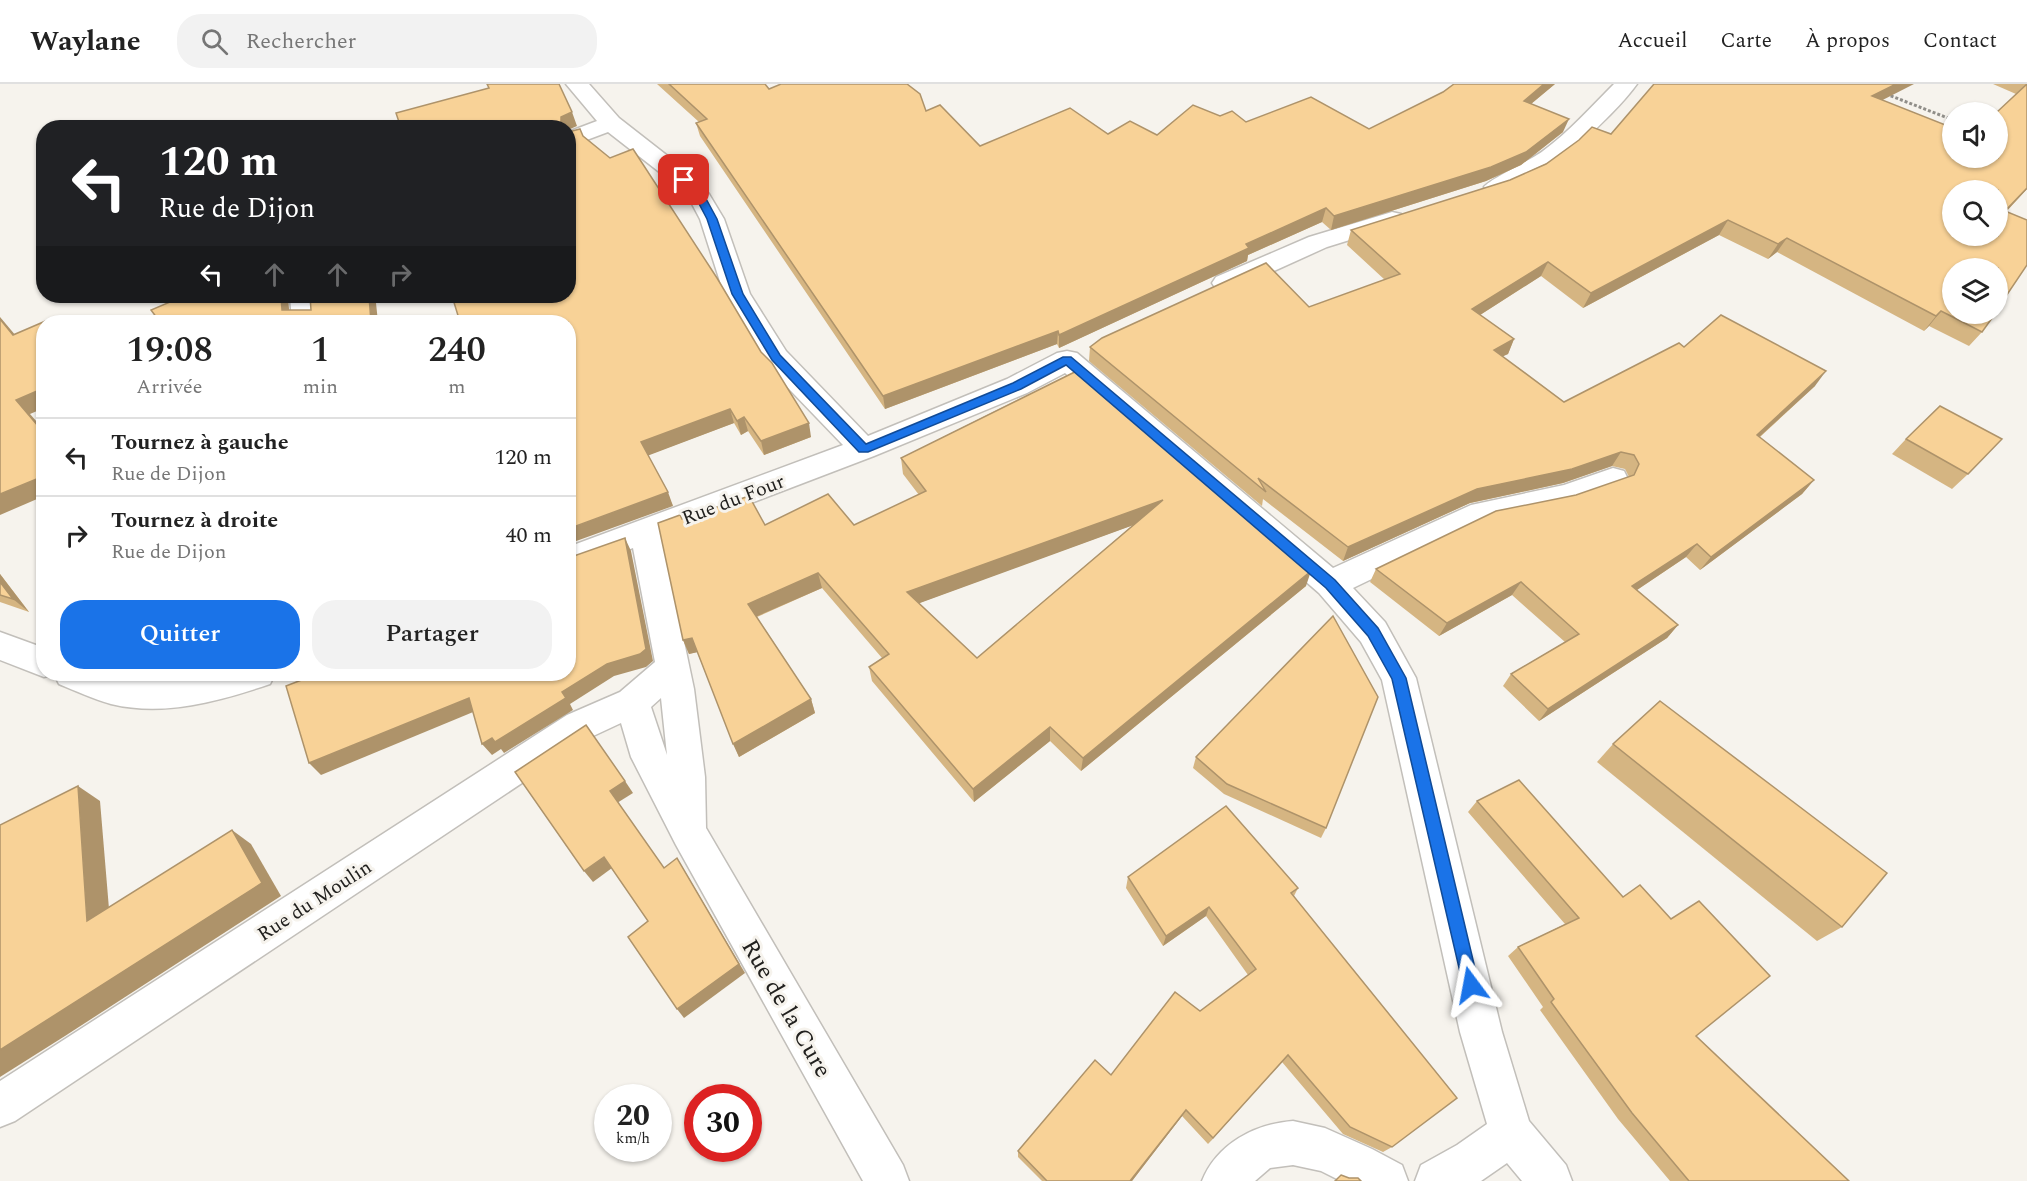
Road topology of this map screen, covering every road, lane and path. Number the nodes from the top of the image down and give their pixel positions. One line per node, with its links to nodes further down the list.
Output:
1 (577, 84): 5 (street)
2 (1626, 84): 7 (street)
3 (1881, 92): 4 (path)
4 (1942, 116)
5 (611, 123): 6 (street); 10 (street)
6 (576, 137)
7 (1474, 194)
8 (1418, 211): 9 (street)
9 (1209, 291)
10 (864, 449): 12 (street, Rue du Four); 14 (street, Rue du Four)
11 (1613, 479): 14 (street)
12 (645, 531): 13 (street, Rue du Four); 17 (street, Rue de la Cure)
13 (576, 557)
14 (1330, 584): 23 (street)
15 (0, 646): 16 (street)
16 (36, 660)
17 (672, 667): 20 (street); 21 (street, Rue de la Cure)
18 (89, 681): 19 (street)
19 (236, 681)
20 (632, 702): 21 (street, Rue de la Cure); 22 (street, Rue du Moulin)
21 (689, 833): 24 (street, Rue de la Cure)
22 (0, 1107)
23 (1511, 1133): 27 (street); 28 (street)
24 (887, 1181)
25 (1224, 1181): 26 (street)
26 (1386, 1181)
27 (1437, 1181)
28 (1550, 1181)

